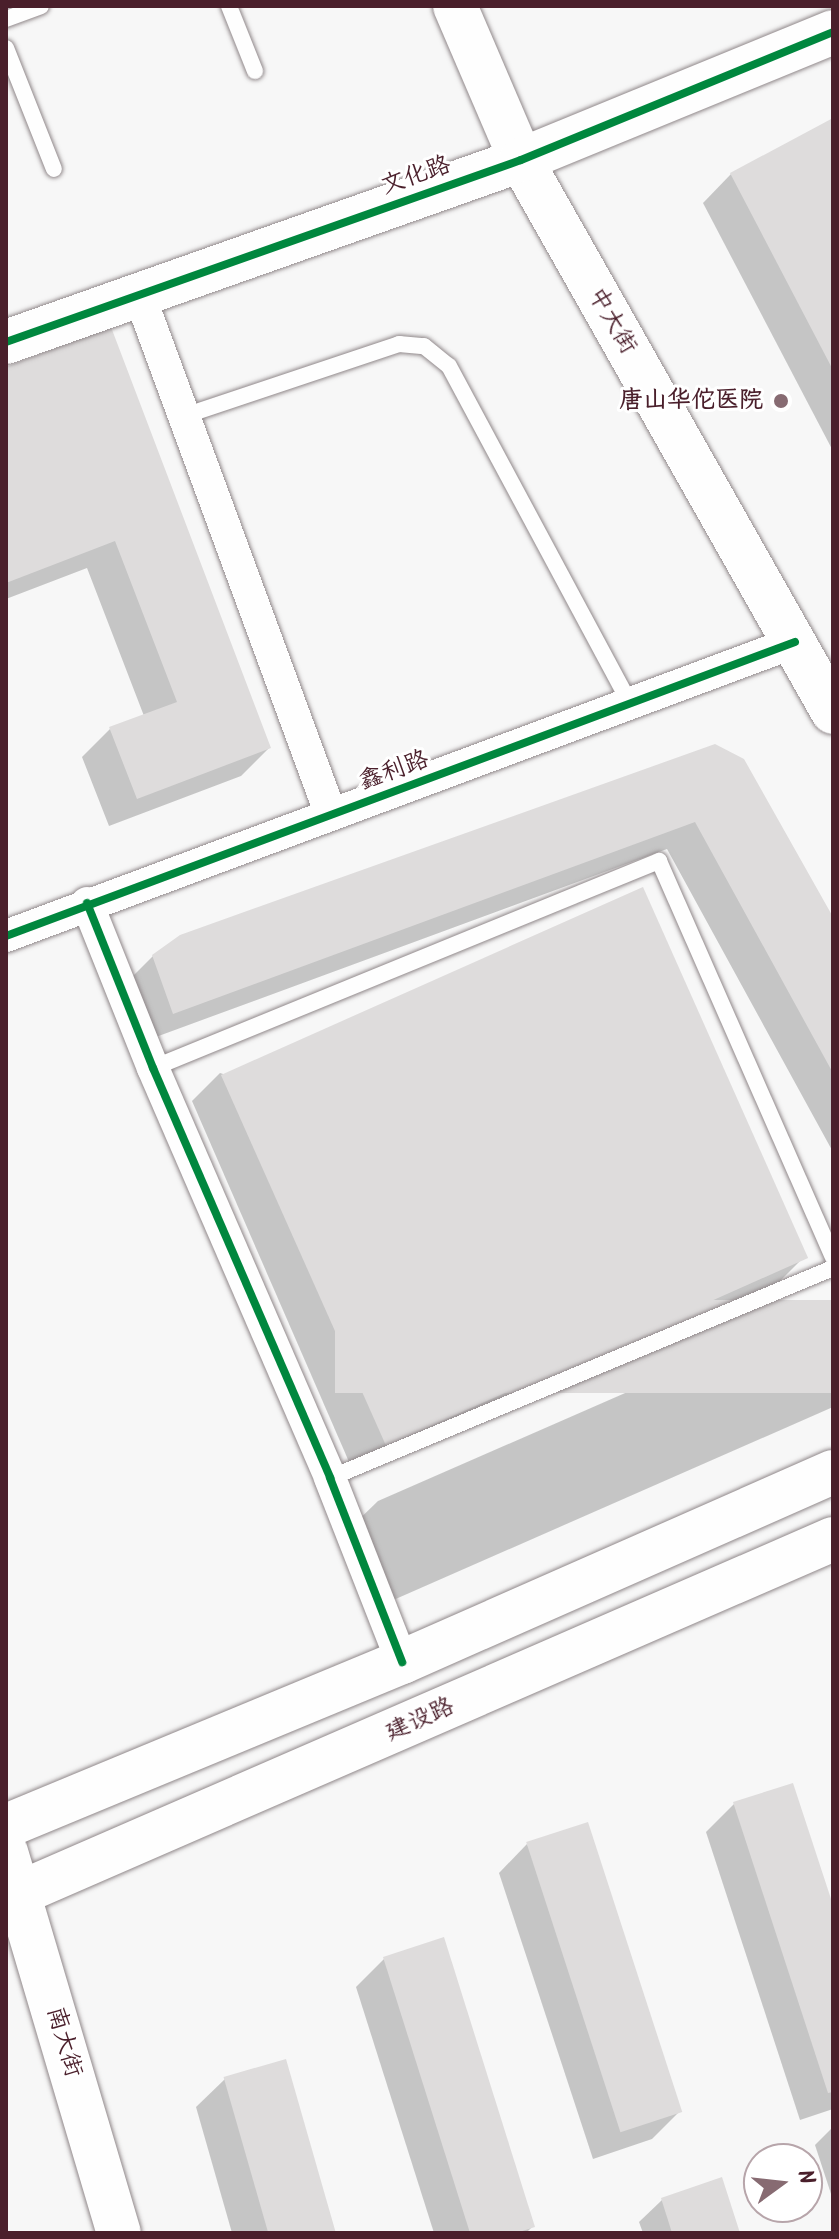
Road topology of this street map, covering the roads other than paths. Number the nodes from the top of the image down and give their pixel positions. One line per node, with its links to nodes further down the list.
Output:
1 (41, 6): 4 (lane)
2 (229, 6): 7 (lane)
3 (455, 6): 8 (main road, 中大街)
4 (6, 19)
5 (833, 32): 8 (main road, 文化路)
6 (6, 48): 9 (lane)
7 (255, 71)
8 (521, 160): 10 (main road, 文化路); 13 (main road, 中大街)
9 (54, 169)
10 (139, 294): 11 (main road, 文化路); 12 (street)
11 (6, 342)
12 (184, 416): 14 (lane); 16 (street)
13 (795, 642): 14 (street, 鑫利路); 15 (main road, 中大街)
14 (630, 704): 16 (street, 鑫利路)
15 (833, 712)
16 (331, 815): 17 (street, 鑫利路)
17 (87, 903): 18 (street, 鑫利路); 19 (street)
18 (6, 936)
19 (153, 1068): 20 (lane); 23 (street)
20 (833, 1257)
21 (833, 1268): 23 (lane)
22 (833, 1472): 25 (main road)
23 (330, 1478): 25 (street)
24 (833, 1539): 28 (main road, 建设路)
25 (402, 1662): 26 (main road)
26 (6, 1826)
27 (6, 1852): 28 (main road, 南大街)
28 (13, 1896): 29 (main road, 南大街)
29 (119, 2233)

